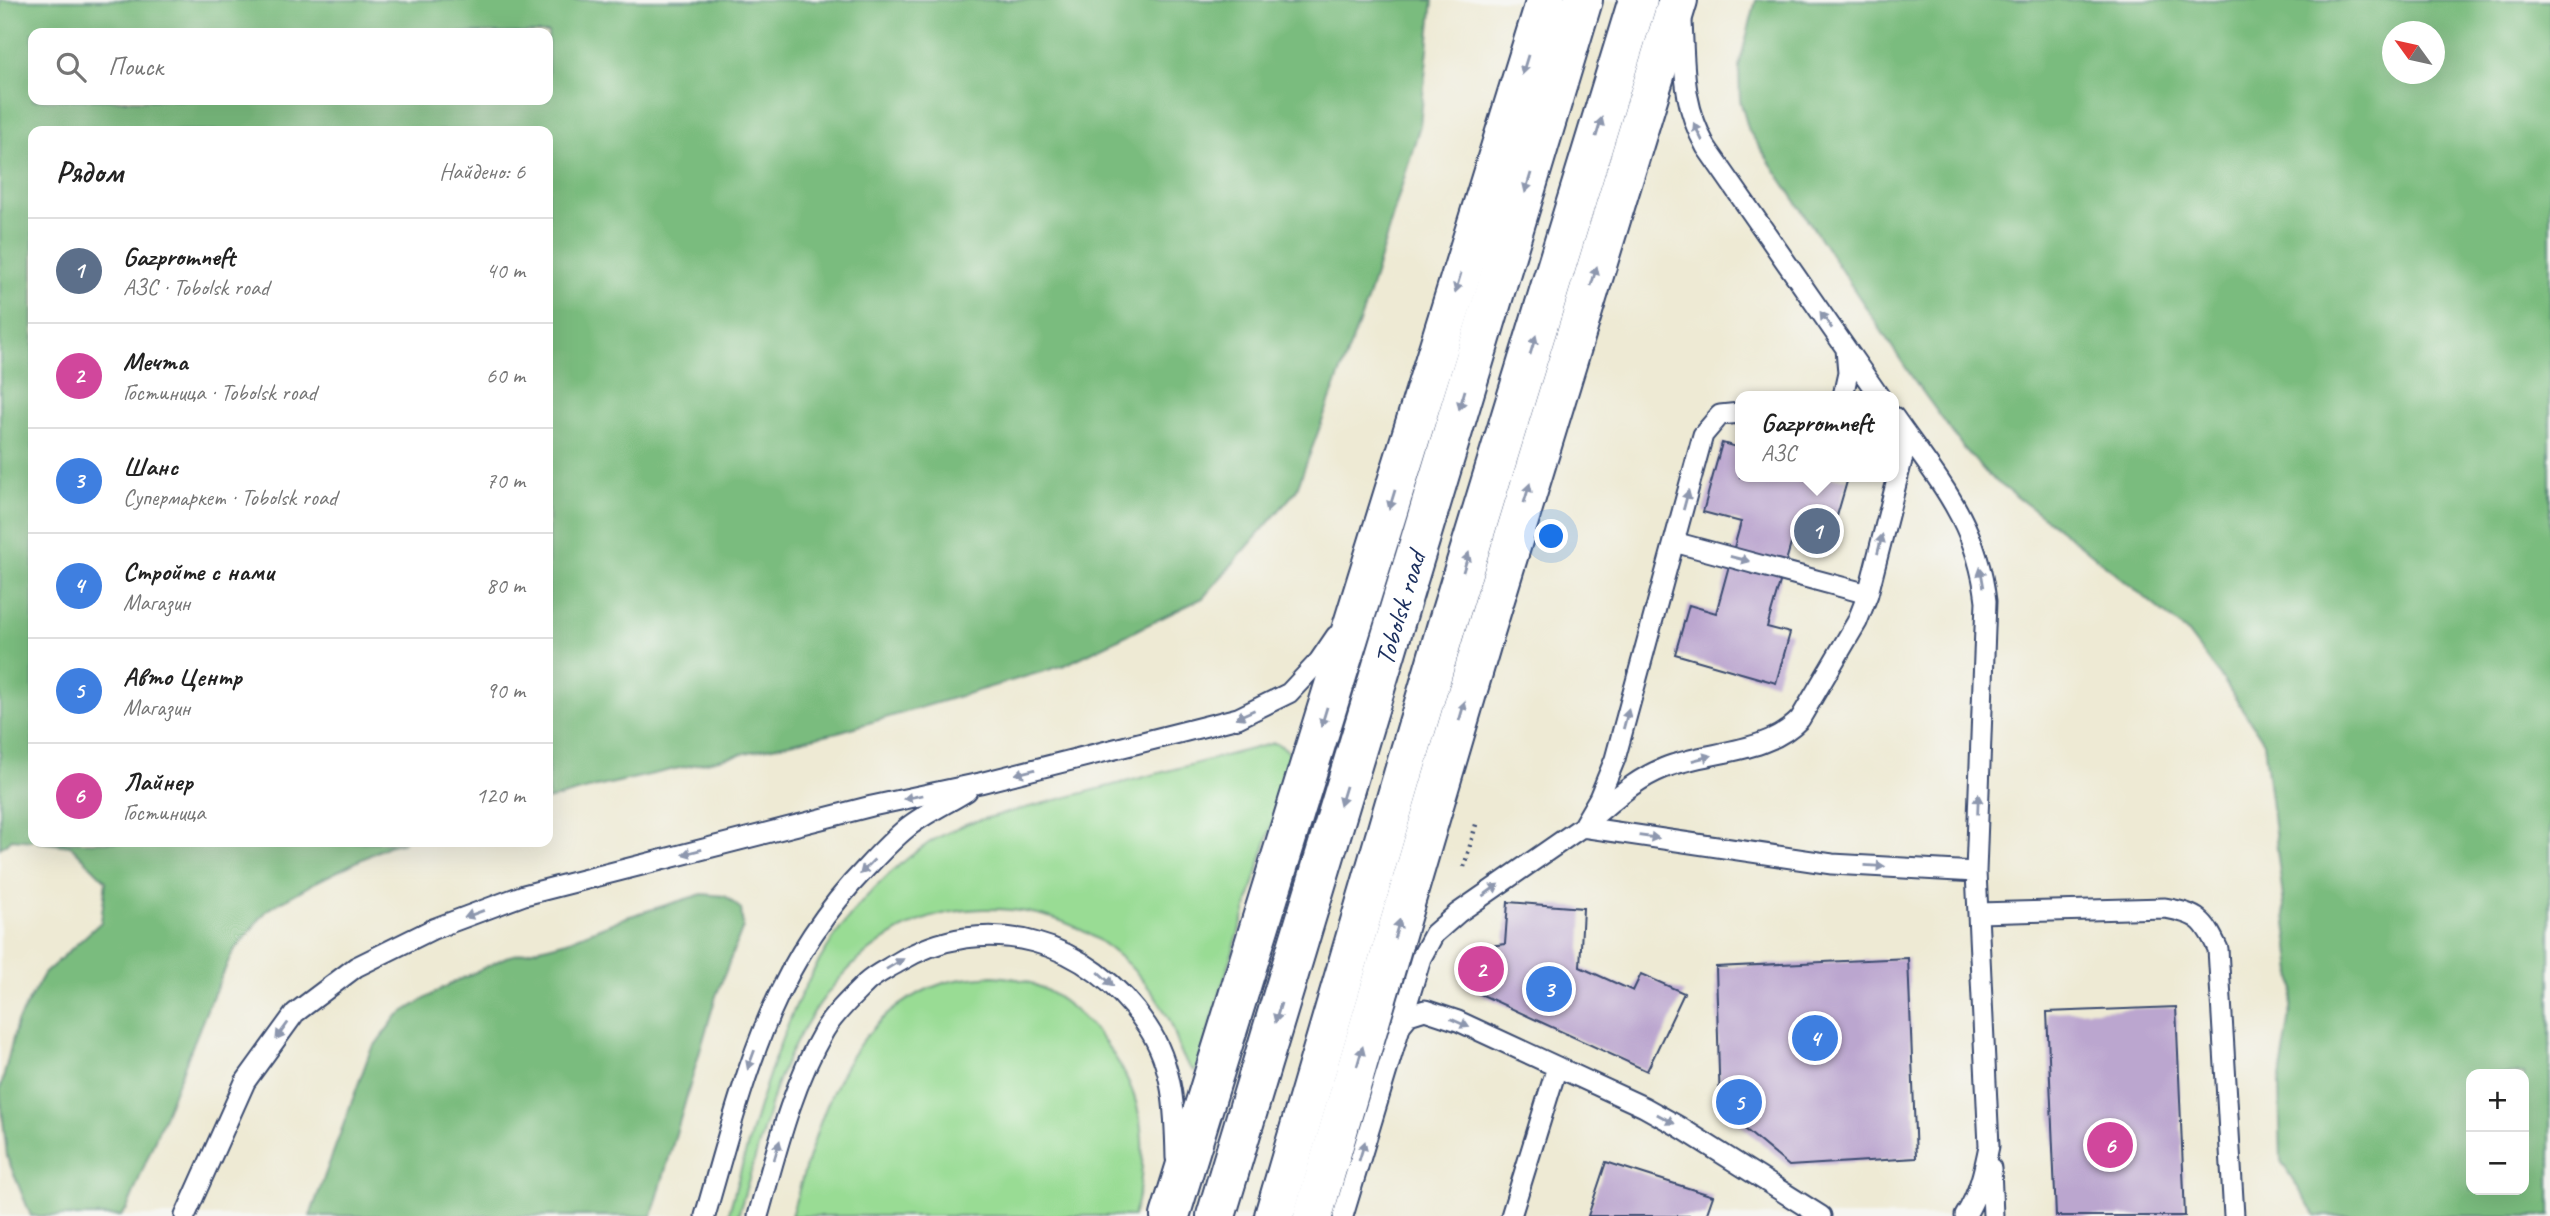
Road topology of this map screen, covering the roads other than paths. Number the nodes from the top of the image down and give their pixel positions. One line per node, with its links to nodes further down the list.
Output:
1 (1546, 0): 15 (main road, one-way to 15)
2 (1583, 0): 27 (main road, Tobolsk road, one-way to 27)
3 (1638, 0): 28 (main road, Tobolsk road, one-way to 3)
4 (1679, 0): 5 (lane, one-way to 4); 29 (main road, one-way to 4)
5 (1846, 349): 6 (lane); 7 (lane)
6 (1844, 391)
7 (1875, 391)
8 (1735, 414): 13 (lane, one-way to 8)
9 (1899, 424): 10 (lane)
10 (1908, 437): 11 (lane, one-way to 10); 18 (lane, one-way to 10)
11 (1899, 472)
12 (1897, 482): 14 (lane, one-way to 12)
13 (1674, 541): 14 (lane, one-way to 14); 17 (lane, one-way to 13)
14 (1868, 594): 17 (lane, one-way to 14)
15 (1361, 600): 16 (lane, one-way to 16); 23 (main road, one-way to 23)
16 (980, 783): 24 (lane, one-way to 24); 25 (lane, one-way to 25)
17 (1582, 827): 18 (lane, one-way to 18); 20 (lane, one-way to 17)
18 (1976, 872): 19 (lane)
19 (1978, 913): 22 (lane); 35 (lane)
20 (1400, 1026): 21 (lane, one-way to 21); 30 (lane, one-way to 20)
21 (1557, 1068): 31 (lane); 32 (lane, one-way to 32)
22 (1989, 1146): 33 (lane); 34 (lane)
23 (1173, 1205): 26 (lane, one-way to 23)
24 (185, 1216)
25 (705, 1216)
26 (758, 1216)
27 (1216, 1216)
28 (1274, 1216)
29 (1313, 1216)
30 (1343, 1216)
31 (1511, 1216)
32 (1821, 1216)
33 (1965, 1216)
34 (1993, 1216)
35 (2234, 1216)

